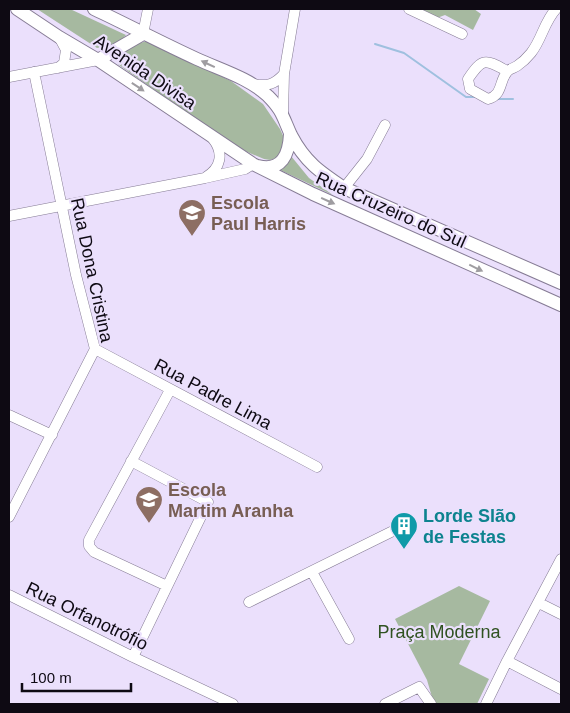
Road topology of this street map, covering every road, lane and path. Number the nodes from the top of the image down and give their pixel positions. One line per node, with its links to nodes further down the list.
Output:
1 (17, 9): 9 (main road, Avenida Divisa)
2 (94, 9): 7 (main road, Avenida Divisa)
3 (148, 9): 7 (street)
4 (295, 9): 14 (street)
5 (409, 9): 8 (street)
6 (556, 9): 12 (street)
7 (143, 34): 10 (main road); 16 (main road, Avenida Divisa, one-way to 7)
8 (462, 34)
9 (59, 37): 10 (main road, Avenida Divisa); 11 (street)
10 (98, 60): 11 (street); 20 (main road, Avenida Divisa, one-way to 20)
11 (58, 68): 13 (street)
12 (507, 71)
13 (34, 72): 15 (street); 24 (street, Rua Dona Cristina)
14 (284, 74): 16 (street); 17 (street)
15 (9, 77)
16 (253, 84): 17 (main road, Avenida Divisa)
17 (283, 114): 19 (main road, Avenida Divisa)
18 (385, 125): 23 (street)
19 (290, 134): 21 (main road); 23 (main road, Rua Cruzeiro do Sul)
20 (213, 139): 21 (main road, Avenida Divisa); 22 (street)
21 (253, 164): 22 (street); 27 (main road, Rua Cruzeiro do Sul, one-way to 27)
22 (205, 178): 24 (street)
23 (344, 188): 26 (main road, Rua Cruzeiro do Sul)
24 (62, 206): 25 (street); 28 (street, Rua Dona Cristina)
25 (9, 216)
26 (561, 283)
27 (561, 305)
28 (95, 348): 29 (street, Rua Padre Lima); 31 (street, Rua Dona Cristina)
29 (170, 390): 32 (street); 33 (street, Rua Padre Lima)
30 (9, 415): 31 (street)
31 (52, 435): 34 (street, Rua Dona Cristina)
32 (131, 461): 39 (street); 39 (street)
33 (317, 467)
34 (12, 500): 35 (street, Rua Dona Cristina)
35 (9, 517)
36 (395, 530): 38 (street)
37 (561, 560): 42 (street)
38 (312, 572): 41 (street); 44 (street)
39 (167, 586): 45 (street)
40 (9, 596): 45 (street, Rua Orfanotrófio)
41 (249, 602)
42 (539, 603): 43 (street); 46 (street)
43 (561, 614)
44 (349, 639)
45 (133, 658): 48 (street, Rua Orfanotrófio)
46 (507, 661): 47 (street); 51 (street)
47 (561, 689)
48 (233, 704)
49 (389, 704): 50 (street)
50 (431, 704)
51 (486, 704)

